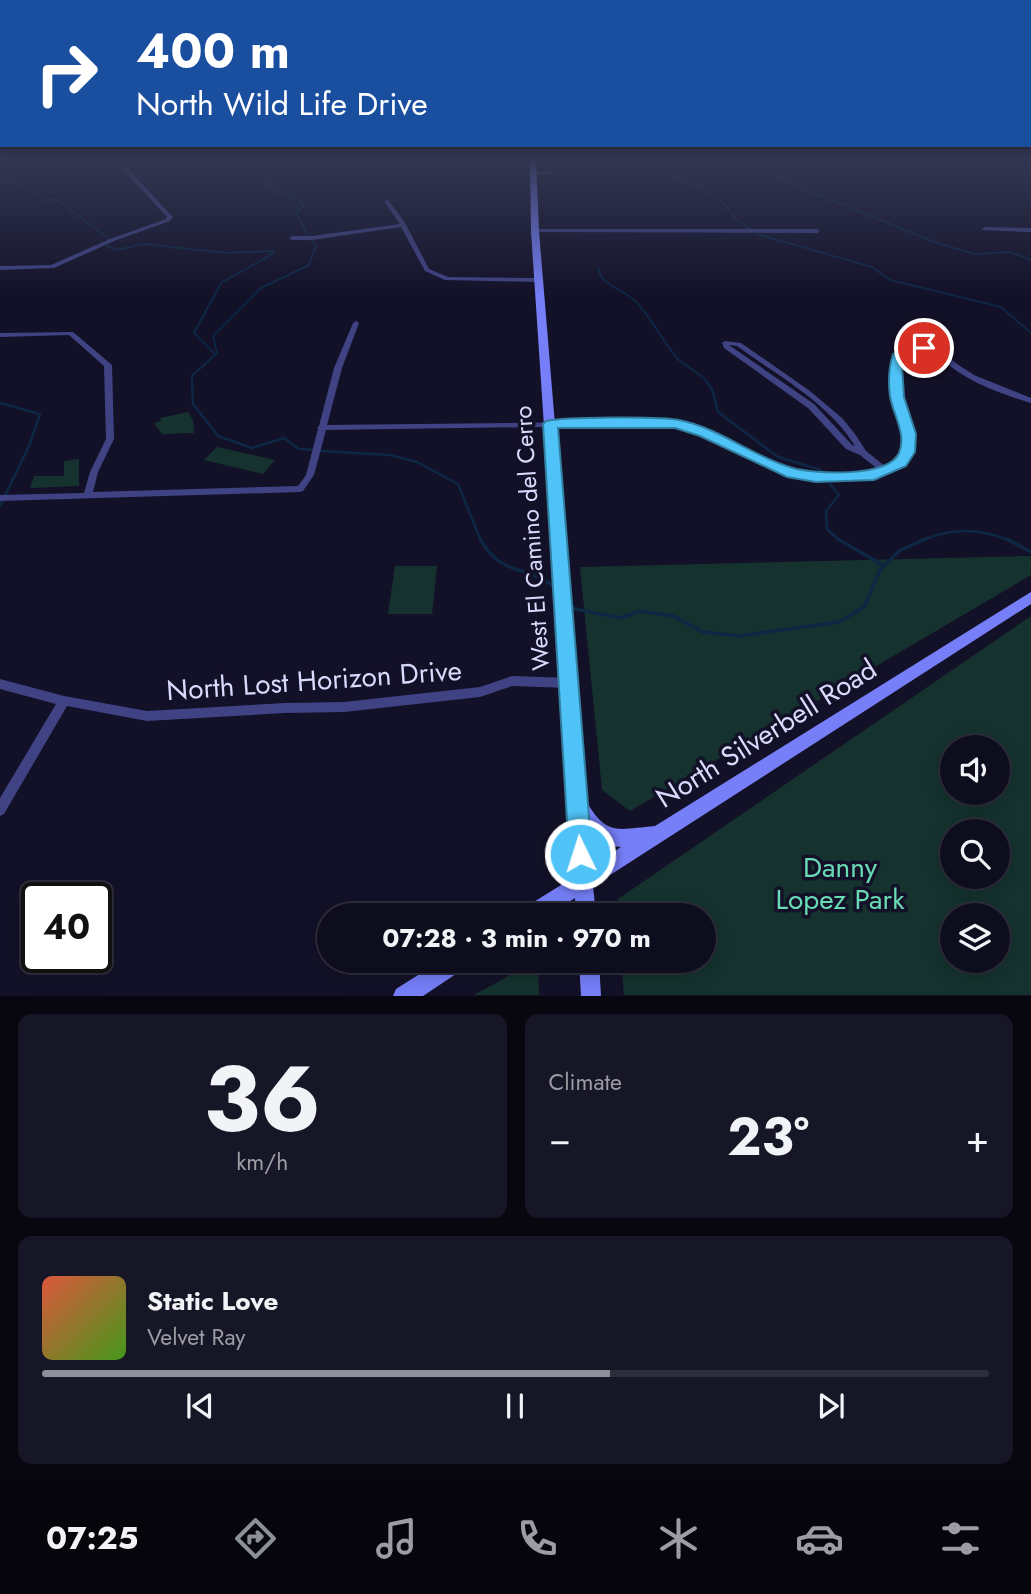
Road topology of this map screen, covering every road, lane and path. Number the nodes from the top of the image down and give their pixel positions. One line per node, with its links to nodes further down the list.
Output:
1 (157, 203): 10 (street)
2 (389, 203): 4 (street)
3 (534, 203): 7 (street, West El Camino del Cerro)
4 (403, 225): 9 (street); 11 (street)
5 (985, 229): 6 (street)
6 (1031, 230)
7 (535, 231): 8 (street); 11 (street, West El Camino del Cerro)
8 (817, 231)
9 (292, 238)
10 (0, 268)
11 (539, 280): 15 (street, West El Camino del Cerro)
12 (356, 323): 16 (street)
13 (0, 335): 19 (street)
14 (1031, 401): 18 (street)
15 (551, 424): 16 (street); 18 (street); 22 (street, West El Camino del Cerro)
16 (321, 428): 19 (street)
17 (863, 453): 17 (street); 18 (street)
18 (886, 471)
19 (88, 495): 20 (street)
20 (0, 498)
21 (1031, 597): 27 (street, North Silverbell Road)
22 (569, 683): 24 (street, North Lost Horizon Drive); 25 (street, West El Camino del Cerro)
23 (0, 684): 24 (street, North Lost Horizon Drive)
24 (64, 701): 26 (street)
25 (577, 800): 27 (street); 28 (street, West El Camino del Cerro)
26 (0, 810)
27 (658, 835): 28 (street, North Silverbell Road)
28 (584, 882): 29 (street, North Silverbell Road); 30 (street, West El Camino del Cerro)
29 (550, 903)
30 (585, 903)
31 (439, 973): 33 (street)
32 (588, 973): 34 (street)
33 (403, 996)
34 (591, 996)

